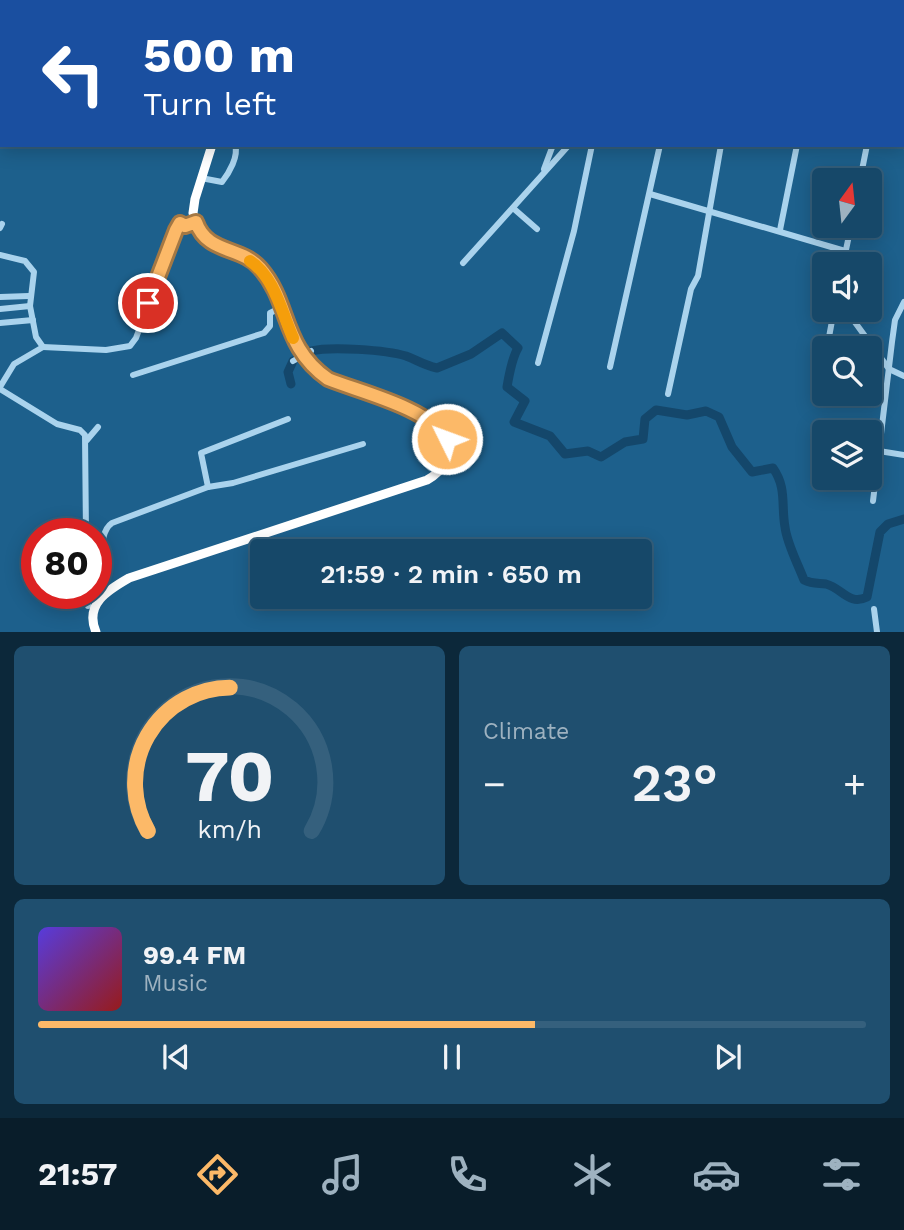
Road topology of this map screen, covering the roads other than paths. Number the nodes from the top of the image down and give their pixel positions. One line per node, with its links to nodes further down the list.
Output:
1 (211, 147): 11 (highway)
2 (236, 147): 11 (street)
3 (554, 147): 12 (street)
4 (567, 147): 12 (street)
5 (592, 147): 35 (street)
6 (660, 147): 13 (street)
7 (721, 147): 15 (street)
8 (797, 147): 18 (street)
9 (867, 147): 10 (street)
10 (862, 168)
11 (201, 178): 16 (highway)
12 (537, 181): 14 (street)
13 (650, 194): 15 (street); 36 (street)
14 (513, 208): 17 (street); 22 (street)
15 (709, 212): 18 (street); 41 (street)
16 (196, 222): 27 (highway); 32 (street)
17 (537, 229)
18 (780, 230): 20 (street)
19 (848, 238): 20 (street)
20 (845, 251)
21 (0, 254): 23 (street)
22 (463, 263)
23 (29, 296): 24 (street); 26 (street)
24 (0, 298)
25 (904, 302): 37 (street)
26 (30, 306): 28 (street); 29 (street)
27 (280, 308): 38 (street); 55 (highway)
28 (0, 309)
29 (33, 320): 31 (street); 32 (street)
30 (855, 322): 37 (street)
31 (0, 323)
32 (43, 347): 40 (street)
33 (312, 351): 34 (street, bridge)
34 (293, 361)
35 (538, 363)
36 (610, 367)
37 (889, 369): 39 (street); 44 (street)
38 (133, 374)
39 (904, 376)
40 (0, 388): 45 (street)
41 (668, 394)
42 (288, 419): 49 (street)
43 (99, 427): 45 (street)
44 (882, 427)
45 (87, 440): 52 (street)
46 (363, 444): 49 (street)
47 (882, 452): 48 (street)
48 (904, 455)
49 (208, 487): 53 (street)
50 (874, 490): 51 (street)
51 (873, 501)
52 (86, 518)
53 (112, 523)
54 (874, 609): 56 (street)
55 (96, 632)
56 (877, 632)

